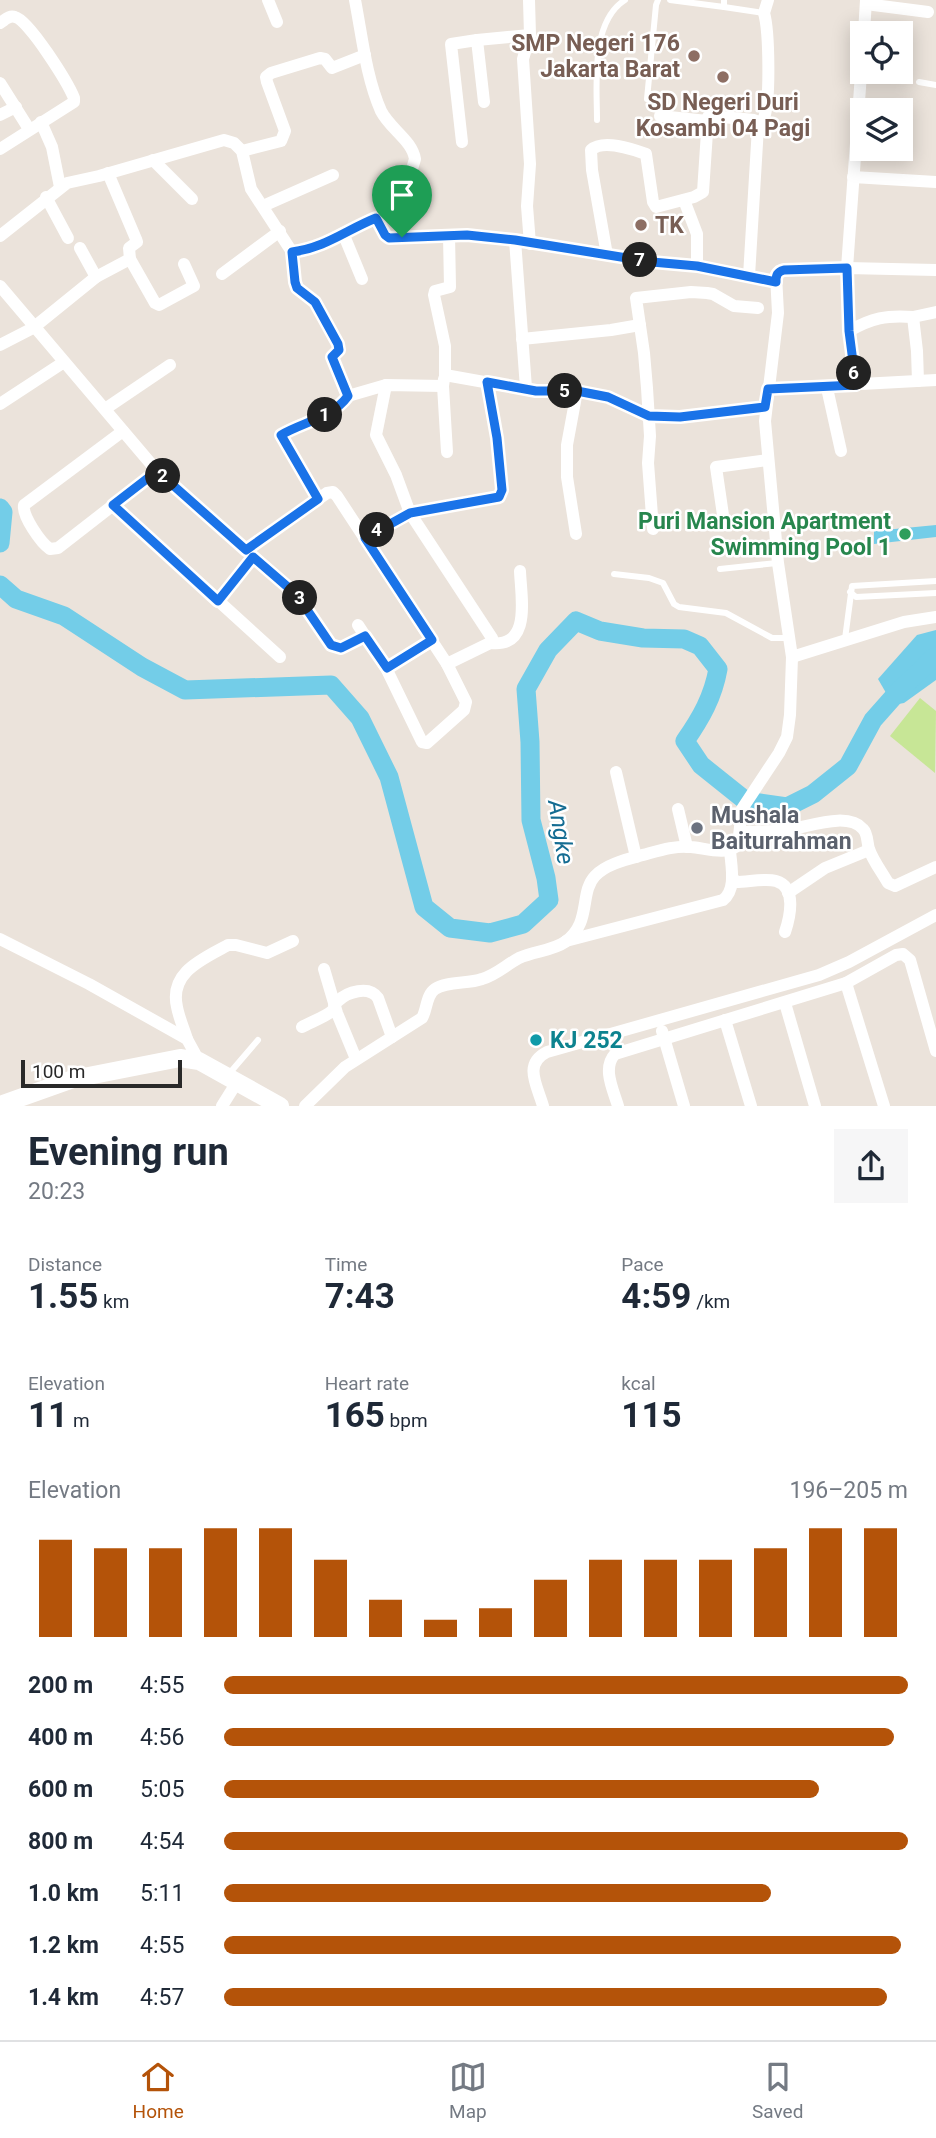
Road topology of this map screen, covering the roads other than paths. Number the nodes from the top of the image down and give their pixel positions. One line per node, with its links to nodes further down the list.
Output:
1 (268, 0): 12 (street)
2 (355, 0): 16 (street)
3 (529, 0): 14 (street)
4 (625, 0): 26 (lane)
5 (658, 0): 21 (lane)
6 (670, 0): 8 (lane)
7 (866, 2): 10 (street); 11 (street)
8 (724, 4): 9 (lane)
9 (766, 6): 29 (street)
10 (928, 12)
11 (865, 21)
12 (277, 22)
13 (0, 23): 28 (street)
14 (530, 35): 15 (street); 51 (street)
15 (477, 40): 22 (street); 31 (street)
16 (365, 55): 33 (street); 48 (street)
17 (919, 82): 20 (lane)
18 (0, 83): 23 (street)
19 (860, 84): 37 (street)
20 (936, 85)
21 (647, 99)
22 (484, 102)
23 (16, 107): 24 (street); 30 (street)
24 (0, 115)
25 (660, 116): 27 (street)
26 (597, 120)
27 (707, 121): 29 (street); 42 (street)
28 (41, 122): 30 (street); 39 (street)
29 (756, 122): 61 (street)
30 (29, 129): 32 (street)
31 (462, 142)
32 (0, 149)
33 (242, 152): 34 (street); 43 (street)
34 (153, 160): 35 (street); 41 (street)
35 (108, 173): 39 (street); 55 (street)
36 (332, 175): 43 (street)
37 (853, 177): 38 (street); 58 (street)
38 (936, 181)
39 (60, 187): 40 (street)
40 (46, 197): 47 (street); 49 (street)
41 (192, 200)
42 (684, 200): 54 (street); 57 (street)
43 (263, 206): 44 (street)
44 (280, 231): 53 (street); 60 (street)
45 (343, 233): 48 (street); 53 (street); 64 (street)
46 (449, 235): 48 (street); 50 (street); 77 (street)
47 (0, 236)
48 (402, 237)
49 (68, 238)
50 (515, 240): 51 (street); 72 (street)
51 (530, 244): 54 (street)
52 (80, 248): 62 (street)
53 (292, 252): 86 (street)
54 (607, 255): 57 (street)
55 (130, 259): 56 (street); 62 (street)
56 (184, 264)
57 (697, 266): 61 (street)
58 (847, 268): 59 (street); 63 (street); 71 (street)
59 (936, 270)
60 (222, 274)
61 (750, 276): 63 (street)
62 (96, 277): 70 (street)
63 (777, 277): 84 (street)
64 (362, 279)
65 (0, 286): 70 (street)
66 (758, 308): 69 (street)
67 (936, 313): 68 (street)
68 (913, 317): 71 (street); 78 (street)
69 (640, 325): 72 (street); 90 (street)
70 (33, 328): 73 (street); 74 (street)
71 (849, 331): 81 (street)
72 (522, 339): 82 (street)
73 (0, 345)
74 (64, 362): 87 (street); 89 (street)
75 (170, 365): 89 (street)
76 (936, 380): 78 (street)
77 (444, 381): 79 (street); 80 (street); 93 (street)
78 (918, 381): 81 (street)
79 (487, 382): 82 (street); 98 (street)
80 (386, 385): 86 (street); 98 (street)
81 (856, 385): 83 (street)
82 (526, 388): 85 (street)
83 (827, 388): 84 (street); 92 (street)
84 (768, 389): 88 (street)
85 (577, 391): 90 (street); 101 (street)
86 (348, 396): 96 (street)
87 (0, 404)
88 (765, 407): 90 (street); 94 (street)
89 (105, 409): 91 (street)
90 (649, 416): 100 (street)
91 (123, 431): 95 (street); 97 (street)
92 (841, 451)
93 (447, 452)
94 (768, 460): 99 (street); 104 (street)
95 (157, 471): 97 (street); 103 (street)
96 (318, 499): 102 (street); 103 (street)
97 (113, 505): 113 (street)
98 (410, 513): 102 (street); 118 (street)
99 (723, 515)
100 (653, 529)
101 (576, 534)
102 (365, 538): 116 (street)
103 (250, 554): 113 (street); 122 (street)
104 (778, 563): 105 (lane); 115 (street)
105 (720, 569)
106 (520, 571): 118 (street)
107 (614, 574): 115 (lane)
108 (936, 581): 109 (lane)
109 (914, 582): 110 (lane); 112 (lane)
110 (850, 592): 112 (lane); 117 (lane)
111 (936, 593): 112 (lane)
112 (915, 594)
113 (218, 601): 119 (street)
114 (936, 617): 117 (street)
115 (788, 638): 120 (street)
116 (432, 640): 121 (street); 122 (street)
117 (844, 642): 120 (street)
118 (490, 643): 121 (street)
119 (280, 657)
120 (792, 657): 125 (street)
121 (447, 664): 122 (street)
122 (387, 668)
123 (616, 772): 129 (street)
124 (678, 809): 126 (street)
125 (740, 832): 127 (street); 128 (street)
126 (687, 847): 127 (street); 129 (street)
127 (730, 850): 131 (street)
128 (869, 850): 130 (street); 132 (street)
129 (636, 857): 137 (street)
130 (936, 867)
131 (732, 877): 132 (street); 137 (street)
132 (788, 893): 134 (street)
133 (936, 915): 144 (street)
134 (785, 932)
135 (0, 939): 146 (street)
136 (293, 941): 146 (street)
137 (566, 942): 145 (street)
138 (324, 969): 141 (street)
139 (846, 983): 140 (street); 148 (street); 161 (street)
140 (785, 1003): 142 (street); 160 (street)
141 (335, 1004): 143 (street); 145 (street); 149 (street)
142 (725, 1020): 144 (street); 159 (street)
143 (302, 1027)
144 (662, 1029): 156 (street); 157 (street); 158 (street)
145 (392, 1037): 149 (street)
146 (187, 1039): 150 (street)
147 (258, 1040): 151 (lane)
148 (936, 1051)
149 (356, 1059): 155 (street)
150 (199, 1061): 151 (main road); 152 (main road)
151 (232, 1079): 153 (street); 154 (main road)
152 (0, 1105)
153 (222, 1105)
154 (280, 1105)
155 (305, 1105)
156 (543, 1105)
157 (618, 1105)
158 (684, 1105)
159 (751, 1105)
160 (815, 1105)
161 (884, 1105)

